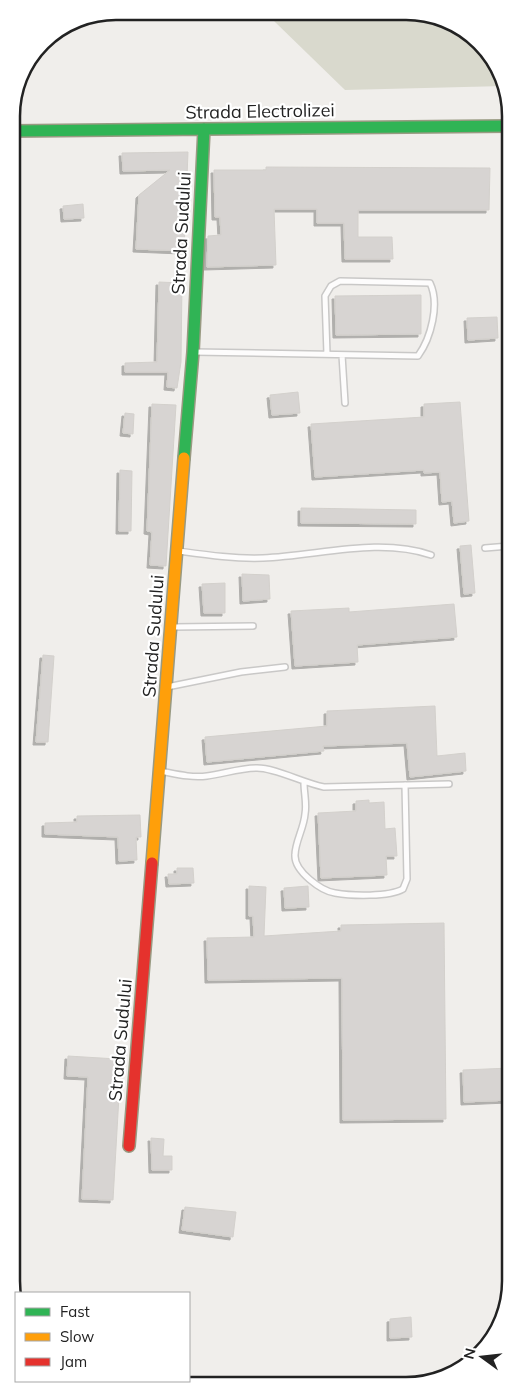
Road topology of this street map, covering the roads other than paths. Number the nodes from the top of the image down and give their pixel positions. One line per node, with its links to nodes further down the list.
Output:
1 (502, 126): 2 (street, Strada Electrolizei)
2 (204, 130): 3 (street, Strada Electrolizei); 4 (street, Strada Sudului)
3 (20, 131)
4 (193, 352): 5 (lane); 10 (street, Strada Sudului)
5 (327, 354): 6 (lane); 6 (lane)
6 (342, 355): 7 (lane)
7 (345, 403)
8 (502, 547): 9 (lane)
9 (485, 548)
10 (177, 551): 11 (lane); 13 (street, Strada Sudului)
11 (431, 554)
12 (253, 626): 13 (lane)
13 (172, 627): 15 (street, Strada Sudului)
14 (285, 667): 15 (lane)
15 (167, 688): 16 (street, Strada Sudului)
16 (160, 771): 17 (lane); 20 (street, Strada Sudului)
17 (304, 783): 19 (lane); 19 (lane)
18 (449, 784): 19 (lane)
19 (405, 785)
20 (129, 1146)

